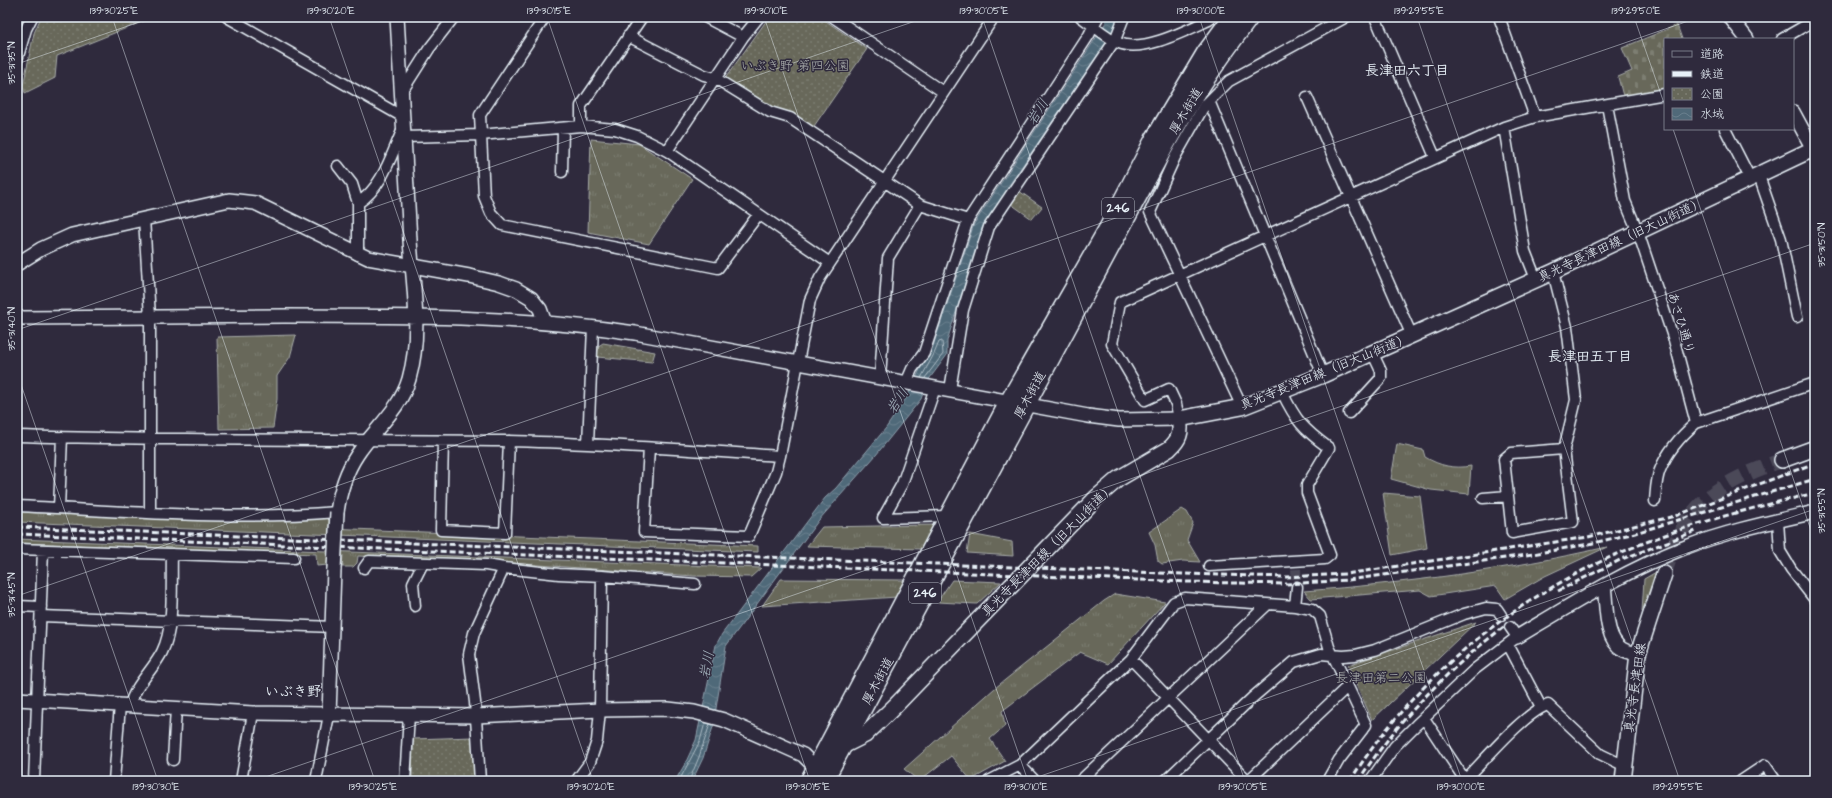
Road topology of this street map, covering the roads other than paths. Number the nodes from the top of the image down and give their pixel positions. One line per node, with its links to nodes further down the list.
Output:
1 (32, 17): 27 (street)
2 (227, 17): 39 (street)
3 (397, 17): 30 (street)
4 (454, 17): 30 (street)
5 (545, 17): 42 (street)
6 (642, 17): 22 (street)
7 (705, 17): 23 (street)
8 (759, 17): 23 (street)
9 (994, 17): 29 (street)
10 (1081, 17): 21 (street)
11 (1124, 17): 26 (street)
12 (1232, 17): 20 (highway, 厚木街道 / 246)
13 (1250, 17): 81 (highway, 厚木街道 / 246)
14 (1346, 17): 33 (street)
15 (1375, 17): 45 (street)
16 (1499, 17): 36 (street)
17 (1730, 17): 24 (street)
18 (837, 18): 29 (street)
19 (1815, 20): 25 (street)
20 (1213, 22): 26 (street); 81 (highway, 厚木街道 / 246)
21 (1096, 24): 26 (street); 55 (street)
22 (628, 36): 28 (street); 37 (street)
23 (743, 37): 28 (street)
24 (1746, 38)
25 (1784, 38)
26 (1114, 39): 79 (street)
27 (17, 60)
28 (715, 78): 43 (street); 49 (street)
29 (943, 92): 49 (street)
30 (401, 94): 39 (street)
31 (1664, 94): 34 (street)
32 (1308, 97): 50 (street)
33 (1209, 101): 57 (street); 63 (street)
34 (1607, 105): 36 (street); 56 (street, あさひ通り)
35 (1794, 114): 44 (street)
36 (1535, 117): 38 (street)
37 (582, 126): 40 (street); 43 (street)
38 (1504, 126): 45 (street); 64 (street)
39 (403, 127): 42 (street); 51 (street); 61 (street)
40 (563, 128): 42 (street); 47 (street)
41 (1726, 130): 48 (street)
42 (480, 135): 53 (street)
43 (667, 151): 53 (street)
44 (1814, 151): 48 (main road, 真光寺長津田線（旧大山街道）)
45 (1435, 157): 50 (street)
46 (338, 166): 51 (street)
47 (562, 172)
48 (1755, 178): 56 (main road, 真光寺長津田線（旧大山街道）); 67 (street)
49 (885, 181): 52 (street); 59 (street)
50 (1351, 196): 57 (street); 71 (street)
51 (358, 203): 58 (street)
52 (920, 204): 55 (street); 75 (street)
53 (758, 215): 59 (street)
54 (144, 218): 58 (street); 60 (street); 66 (street)
55 (968, 220): 76 (street)
56 (1638, 232): 62 (main road, 真光寺長津田線（旧大山街道）); 85 (street, あさひ通り)
57 (1265, 236): 63 (street); 74 (street)
58 (358, 255): 61 (street)
59 (830, 263): 73 (street)
60 (17, 264)
61 (412, 267): 65 (street); 69 (street)
62 (1553, 272): 64 (main road, 真光寺長津田線（旧大山街道）); 95 (street)
63 (1180, 275): 82 (street); 84 (street)
64 (1536, 280): 71 (main road, 真光寺長津田線（旧大山街道）)
65 (416, 316): 66 (street); 69 (street); 89 (street)
66 (150, 317): 68 (street); 88 (street)
67 (1797, 317)
68 (17, 318)
69 (545, 323): 70 (street)
70 (593, 327): 73 (street); 92 (street)
71 (1412, 336): 72 (main road, 真光寺長津田線（旧大山街道）)
72 (1373, 354): 74 (main road, 真光寺長津田線（旧大山街道）); 83 (street)
73 (798, 363): 75 (street); 96 (street)
74 (1323, 375): 80 (main road, 真光寺長津田線（旧大山街道）)
75 (880, 378): 76 (street)
76 (907, 383): 78 (street)
77 (1815, 383): 85 (street)
78 (934, 387): 79 (street); 106 (street)
79 (950, 390): 81 (street)
80 (1282, 392): 82 (main road, 真光寺長津田線（旧大山街道）); 113 (street)
81 (1017, 403): 84 (street); 106 (highway, 厚木街道 / 246); 149 (highway, 厚木街道 / 246)
82 (1242, 407): 84 (main road, 真光寺長津田線（旧大山街道）)
83 (1349, 413)
84 (1179, 419): 149 (main road, 真光寺長津田線（旧大山街道）)
85 (1696, 423): 100 (street)
86 (17, 436): 87 (street)
87 (62, 437): 88 (street); 102 (street)
88 (150, 439): 89 (street); 103 (street)
89 (368, 440): 90 (street); 104 (street)
90 (443, 441): 91 (street); 91 (street)
91 (509, 441): 92 (street)
92 (588, 444): 93 (street)
93 (650, 448): 96 (street); 96 (street)
94 (1815, 448): 97 (main road)
95 (1564, 449): 98 (street); 98 (street)
96 (780, 456)
97 (1782, 460)
98 (1508, 496): 99 (street)
99 (1483, 498)
100 (1655, 501)
101 (17, 506): 102 (street)
102 (59, 508): 103 (street)
103 (150, 512): 104 (street)
104 (337, 512): 129 (street, bridge)
105 (1815, 512): 107 (street)
106 (947, 516): 153 (highway, 厚木街道 / 246)
107 (1778, 521): 119 (street); 121 (street)
108 (17, 549): 109 (street)
109 (43, 550): 110 (street); 126 (street)
110 (172, 554): 111 (street); 128 (street)
111 (294, 558)
112 (423, 563): 114 (street); 115 (street); 124 (street)
113 (1209, 566)
114 (364, 568)
115 (504, 568): 117 (street); 146 (street)
116 (1664, 574): 132 (main road, 真光寺長津田線)
117 (602, 576): 118 (street); 142 (street)
118 (695, 584)
119 (1604, 586): 130 (street); 132 (street)
120 (1297, 587): 125 (street)
121 (1815, 600)
122 (1267, 605): 125 (street); 134 (street); 137 (street)
123 (17, 606): 126 (street)
124 (415, 606)
125 (1295, 606): 133 (street)
126 (41, 612): 128 (street); 138 (street)
127 (1501, 615): 133 (street)
128 (170, 620): 129 (street); 139 (street)
129 (333, 627): 144 (street)
130 (1513, 632): 147 (street)
131 (1511, 650): 140 (street)
132 (1638, 654): 152 (main road, 真光寺長津田線)
133 (1333, 656): 135 (street); 148 (street)
134 (1131, 660): 137 (street); 151 (street)
135 (1347, 687): 165 (street); 166 (street)
136 (17, 699): 138 (street)
137 (1169, 699): 148 (street); 163 (street)
138 (38, 700): 139 (street); 154 (street)
139 (125, 705): 141 (street); 155 (street)
140 (1541, 707): 147 (street); 152 (street)
141 (176, 708): 143 (street); 150 (street)
142 (600, 710): 146 (street); 153 (street); 160 (street)
143 (253, 713): 144 (street); 156 (street)
144 (329, 715): 145 (street); 157 (street)
145 (408, 715): 146 (street); 158 (street)
146 (476, 716): 159 (street)
147 (1424, 718): 167 (street)
148 (1209, 740): 164 (street); 165 (street)
149 (844, 746): 153 (highway, 厚木街道 / 246)
150 (173, 760)
151 (1020, 765): 161 (street); 162 (street)
152 (1624, 774)
153 (820, 778)
154 (34, 781)
155 (114, 781)
156 (241, 781)
157 (316, 781)
158 (405, 781)
159 (480, 781)
160 (576, 781)
161 (989, 781)
162 (1034, 781)
163 (1080, 781)
164 (1165, 781)
165 (1248, 781)
166 (1327, 781)
167 (1370, 781)
168 (1741, 781): 169 (street)
169 (1776, 781)

